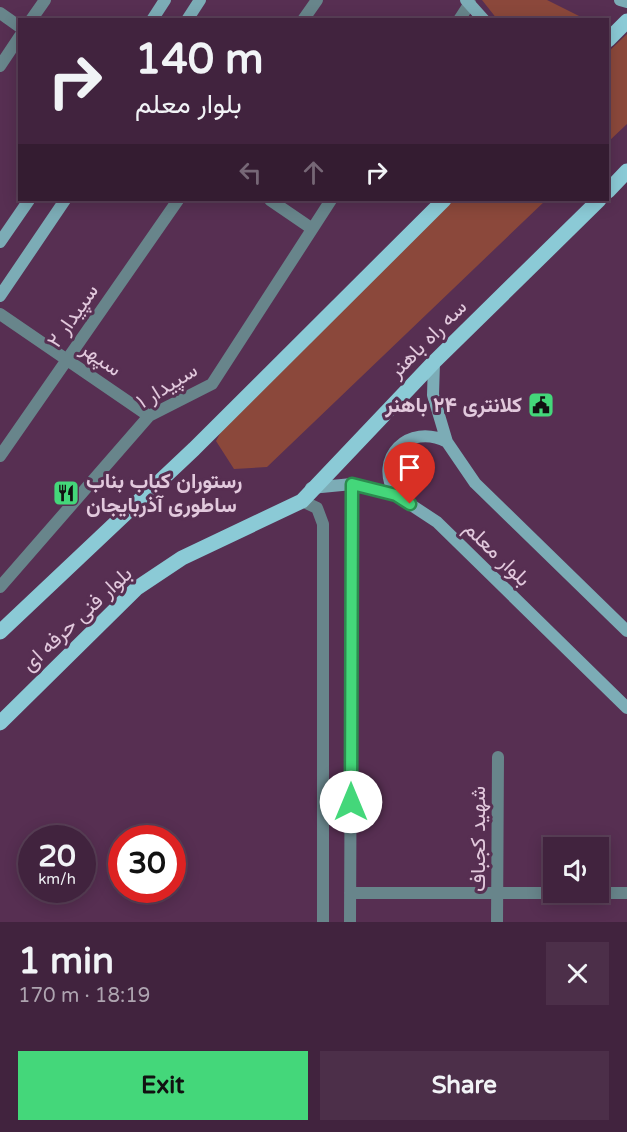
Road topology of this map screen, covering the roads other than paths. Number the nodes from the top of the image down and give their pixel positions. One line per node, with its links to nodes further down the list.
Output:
1 (45, 0): 9 (street)
2 (165, 0): 10 (main road)
3 (200, 0): 11 (main road)
4 (317, 0): 12 (street)
5 (620, 0): 7 (main road)
6 (468, 2): 13 (street); 14 (main road)
7 (627, 2)
8 (0, 13): 16 (street)
9 (32, 18)
10 (153, 18)
11 (188, 18)
12 (304, 18)
13 (460, 18)
14 (482, 18)
15 (627, 21): 18 (main road)
16 (18, 26)
17 (18, 39): 19 (street)
18 (609, 39)
19 (0, 66)
20 (627, 171): 21 (main road)
21 (609, 190)
22 (28, 201): 30 (main road)
23 (64, 201): 31 (main road)
24 (177, 201): 33 (street, سپیدار ۲)
25 (271, 201): 29 (street)
26 (330, 201): 29 (street, سپیدار ۱)
27 (443, 201): 43 (main road, بلوار فنی حرفه ای)
28 (598, 201): 34 (main road, سه راه باهنر)
29 (311, 228): 35 (street, سپیدار ۱)
30 (0, 242)
31 (0, 296)
32 (0, 314): 33 (street, سپهر)
33 (68, 359): 35 (street, سپهر); 37 (street, سپیدار ۲)
34 (434, 362): 36 (main road, بلوار معلم); 39 (main road, سه راه باهنر)
35 (148, 416): 42 (street, سپیدار ۱)
36 (447, 442): 40 (main road); 44 (main road, بلوار معلم)
37 (0, 456)
38 (352, 484): 39 (main road, بلوار معلم); 40 (main road, بلوار معلم); 48 (street)
39 (306, 495): 41 (main road, سه راه باهنر); 51 (street)
40 (396, 495): 45 (main road, بلوار معلم)
41 (254, 522): 46 (main road, بلوار فنی حرفه ای)
42 (0, 587)
43 (2, 627)
44 (627, 631)
45 (627, 708)
46 (0, 723)
47 (498, 757): 49 (street, شهید کجباف)
48 (350, 893): 49 (street); 52 (street)
49 (497, 893): 50 (street); 53 (street, شهید کجباف)
50 (627, 893)
51 (323, 922)
52 (350, 922)
53 (497, 922)

